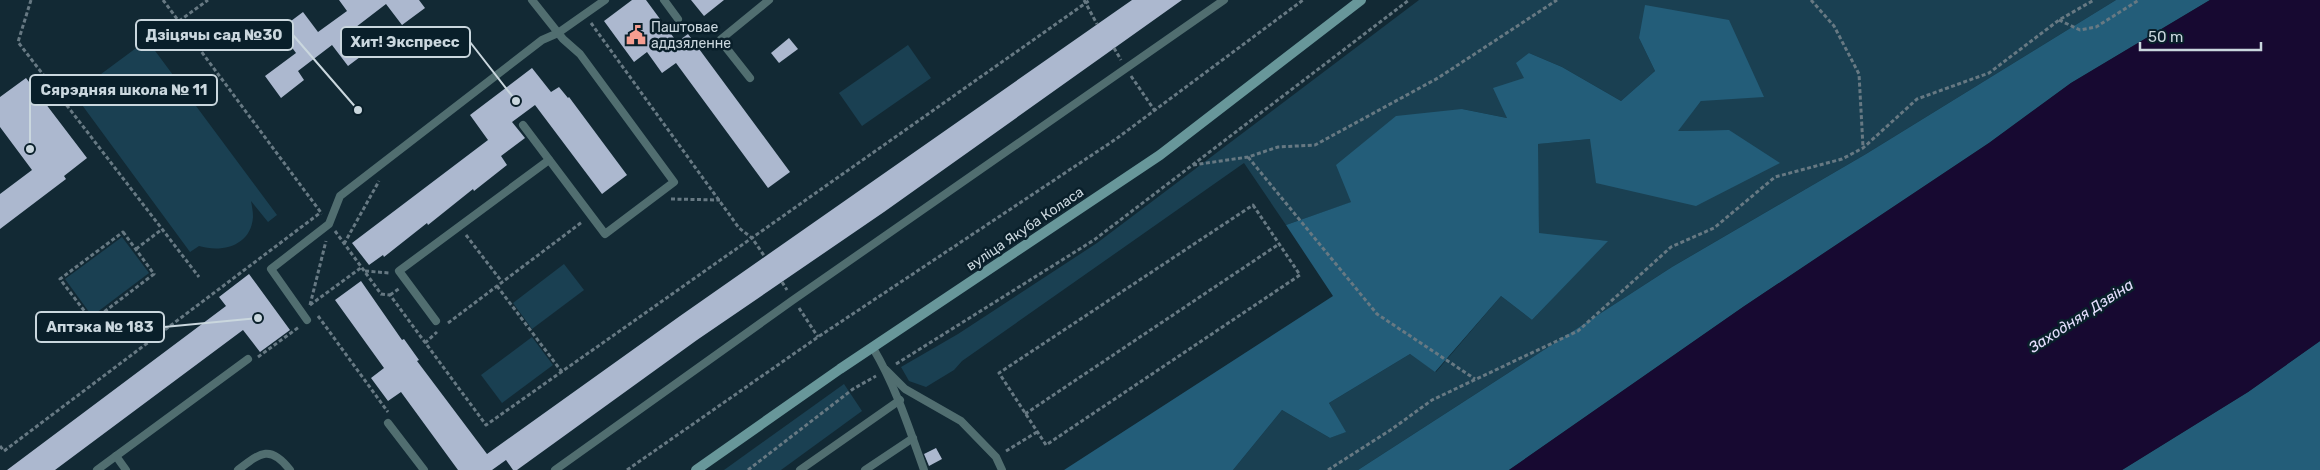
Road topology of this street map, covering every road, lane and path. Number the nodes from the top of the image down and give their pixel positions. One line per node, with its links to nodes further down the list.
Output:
1 (31, 0): 39 (path)
2 (163, 0): 21 (path)
3 (208, 0): 21 (path)
4 (532, 0): 23 (lane)
5 (605, 0): 18 (lane)
6 (664, 0): 19 (lane)
7 (769, 0): 25 (lane)
8 (1090, 0): 17 (path)
9 (1224, 0): 53 (lane)
10 (1303, 0): 26 (path)
11 (1361, 0): 61 (street, вуліца Якуба Коласа)
12 (1409, 0): 31 (path)
13 (1557, 0): 29 (path)
14 (1811, 0): 28 (path)
15 (2094, 0): 20 (path)
16 (2139, 0): 20 (path)
17 (1085, 2): 22 (path); 40 (path)
18 (585, 14): 23 (lane); 34 (path)
19 (678, 20)
20 (2059, 20): 28 (path)
21 (179, 21): 35 (path)
22 (1097, 24)
23 (558, 33): 33 (lane); 37 (lane)
24 (1130, 75): 26 (path)
25 (750, 78)
26 (1155, 110): 59 (path)
27 (523, 125): 30 (lane)
28 (1863, 148): 66 (path)
29 (1248, 157): 31 (path); 66 (path)
30 (549, 160): 36 (lane); 38 (lane)
31 (1192, 165): 64 (path)
32 (382, 175): 41 (path)
33 (652, 198): 34 (path); 36 (lane)
34 (720, 200): 40 (path)
35 (321, 212): 37 (path); 74 (path)
36 (591, 215): 49 (path)
37 (330, 224): 41 (path); 54 (path); 55 (lane)
38 (460, 226): 47 (lane); 49 (path)
39 (161, 230): 43 (path); 48 (path)
40 (752, 238): 44 (path); 65 (path)
41 (344, 244): 45 (path)
42 (1279, 244): 69 (path); 69 (path); 71 (path)
43 (136, 249): 43 (path)
44 (765, 257)
45 (362, 267): 46 (path); 54 (path)
46 (365, 271): 47 (path); 52 (path)
47 (399, 271): 58 (lane)
48 (198, 277)
49 (502, 282): 50 (path)
50 (497, 286): 60 (path); 65 (path)
51 (394, 292): 52 (path)
52 (390, 295): 60 (path)
53 (793, 300): 59 (path); 82 (lane)
54 (310, 305): 55 (path)
55 (301, 311): 57 (lane)
56 (320, 318): 68 (path)
57 (308, 320): 62 (path)
58 (436, 321)
59 (818, 337): 83 (path)
60 (425, 343): 65 (path)
61 (873, 348): 64 (lane); 84 (street, вуліца Якуба Коласа)
62 (267, 350)
63 (248, 359): 75 (lane)
64 (886, 370): 67 (lane); 76 (lane); 85 (path)
65 (562, 372)
66 (1475, 379): 90 (path)
67 (900, 400): 72 (lane); 86 (lane)
68 (382, 405)
69 (1025, 414): 71 (path)
70 (388, 423): 81 (lane)
71 (1037, 432): 76 (path)
72 (913, 438): 87 (lane); 88 (lane)
73 (0, 446): 74 (path)
74 (2, 450)
75 (116, 456): 77 (lane); 78 (lane)
76 (996, 457): 89 (lane)
77 (98, 470)
78 (126, 470)
79 (238, 470): 80 (lane)
80 (290, 470)
81 (424, 470)
82 (555, 470)
83 (627, 470)
84 (696, 470)
85 (748, 470)
86 (800, 470)
87 (865, 470)
88 (924, 470)
89 (1002, 470)
90 (1328, 470)

